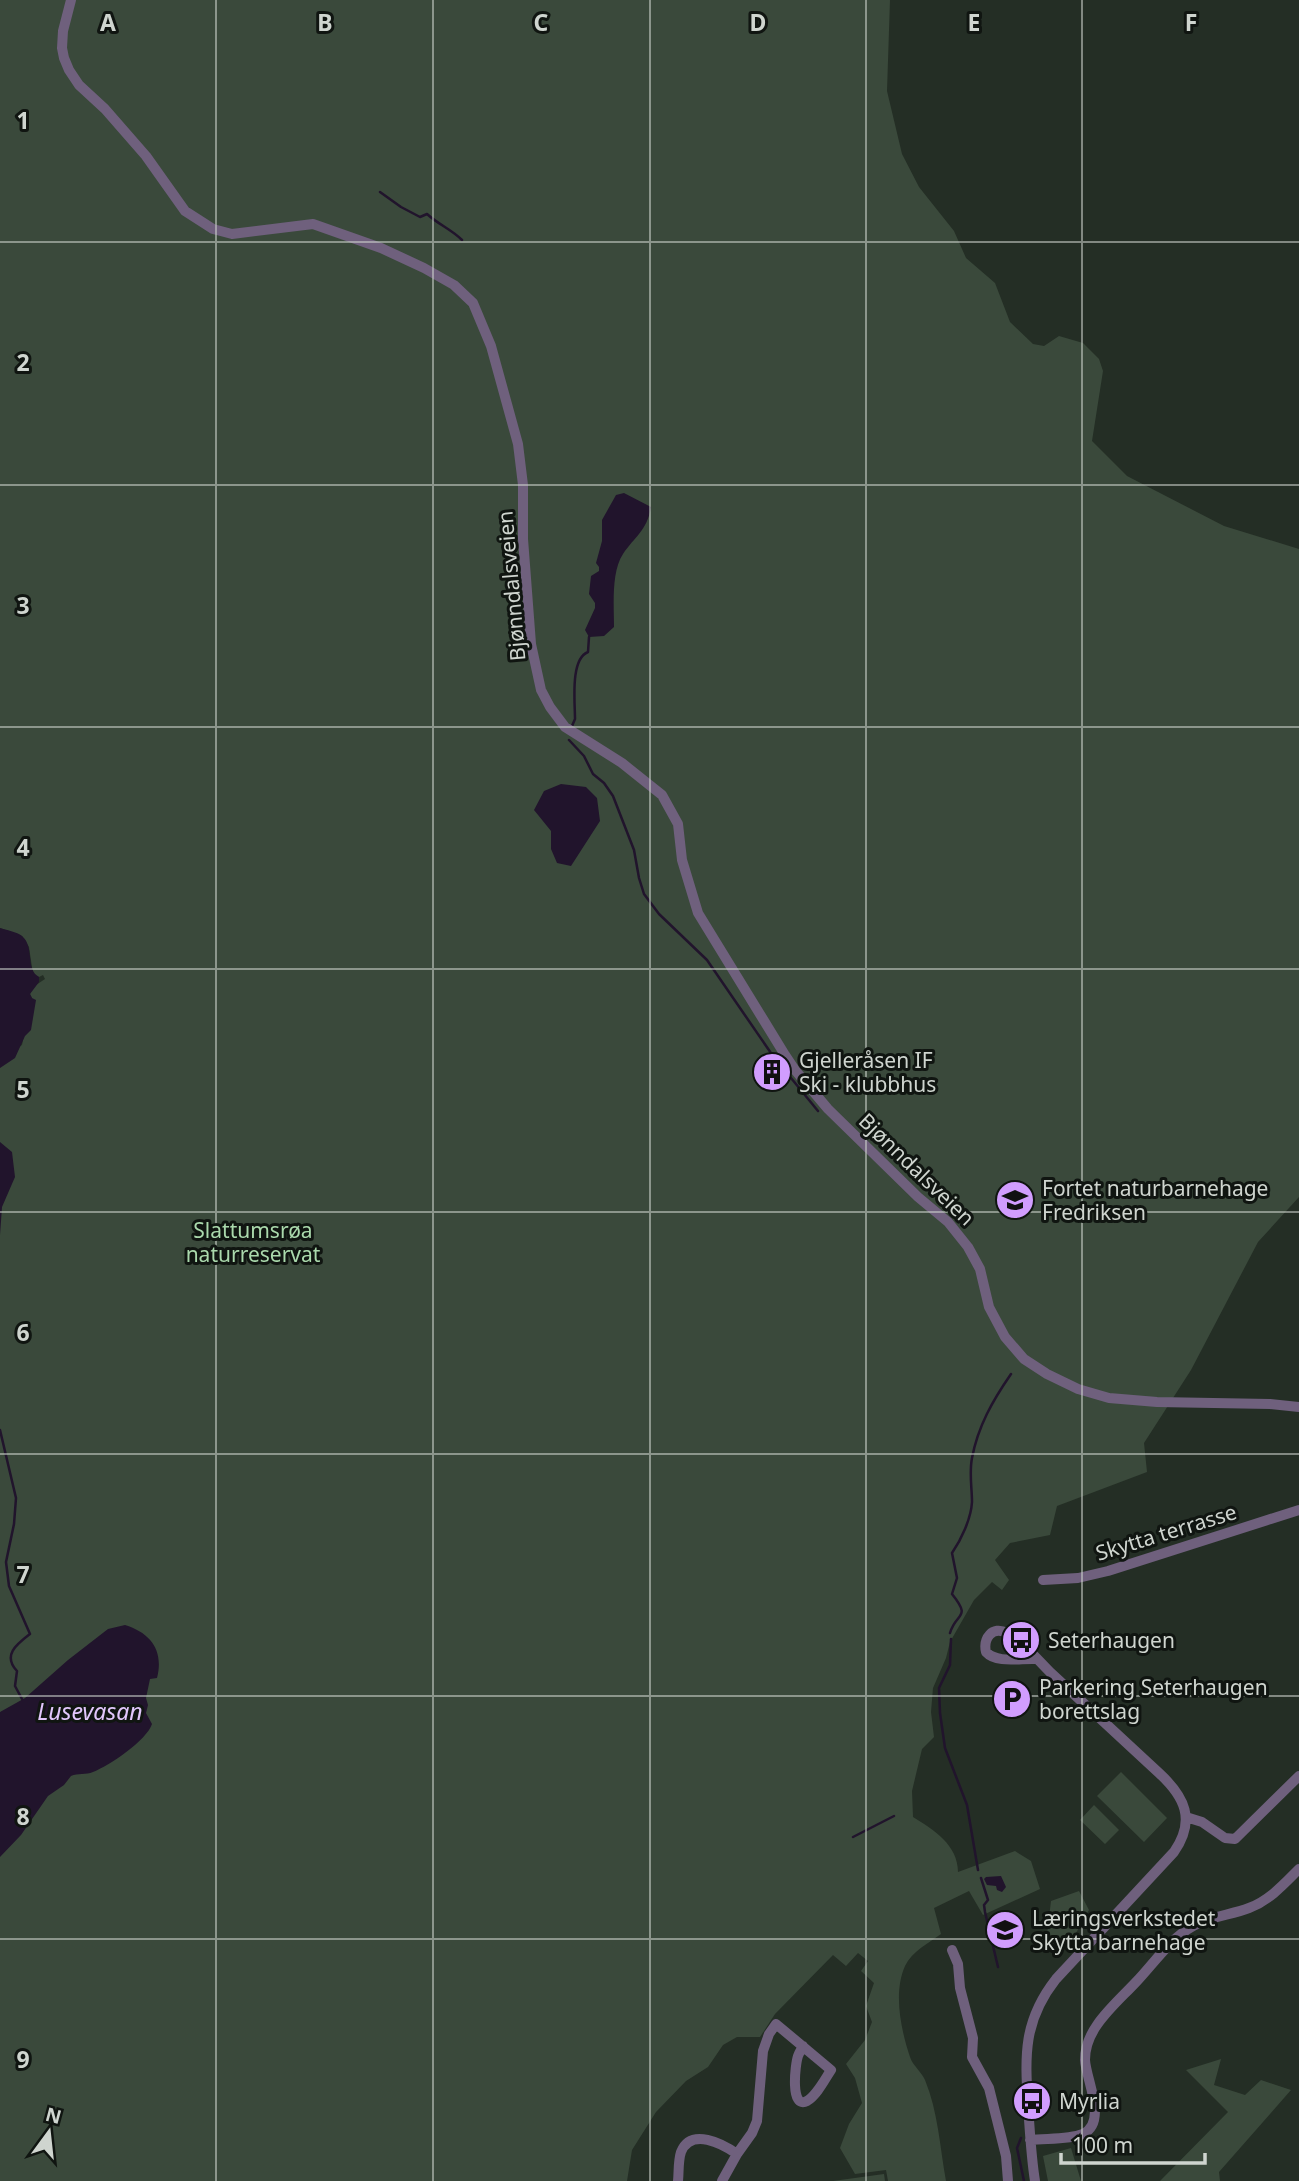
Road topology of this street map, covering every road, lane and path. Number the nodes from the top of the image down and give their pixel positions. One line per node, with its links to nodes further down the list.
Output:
1 (71, 0): 2 (street, Bjønndalsveien)
2 (1299, 1406)
3 (1299, 1510): 4 (street, Skytta terrasse)
4 (1043, 1580)
5 (1036, 1658): 7 (street)
6 (1299, 1776): 7 (street)
7 (1186, 1817): 11 (street)
8 (1299, 1869): 11 (street)
9 (952, 1950): 15 (street)
10 (803, 2046): 10 (street); 12 (street)
11 (1030, 2140): 16 (street)
12 (737, 2154): 13 (street); 14 (street)
13 (678, 2181)
14 (722, 2181)
15 (1008, 2181)
16 (1035, 2181)

